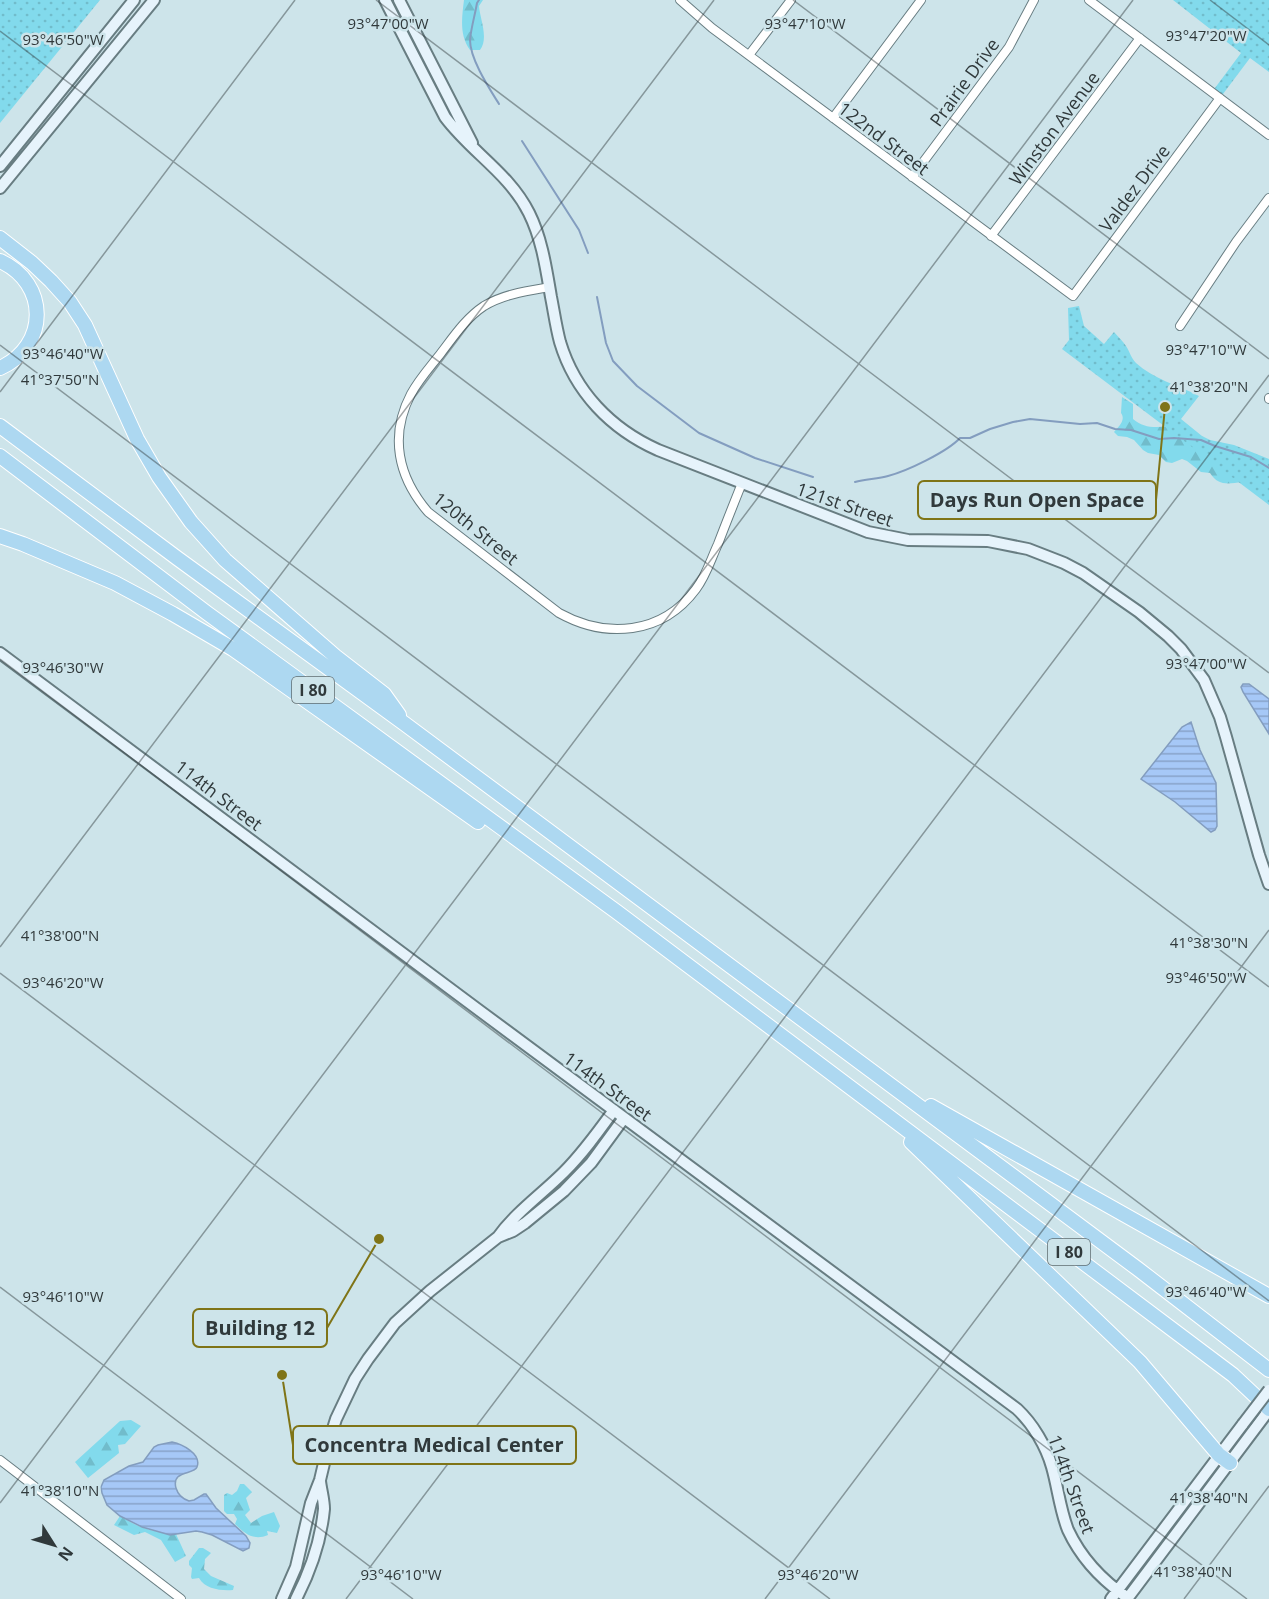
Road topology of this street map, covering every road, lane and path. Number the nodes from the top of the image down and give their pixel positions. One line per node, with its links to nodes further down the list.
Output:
1 (134, 0): 16 (street)
2 (154, 0): 18 (street)
3 (386, 0): 15 (street, 121st Street)
4 (399, 0): 15 (street, 121st Street)
5 (680, 0): 11 (street, 122nd Street)
6 (791, 0): 11 (street)
7 (921, 0): 13 (street)
8 (1034, 0): 17 (street, Prairie Drive)
9 (1089, 0): 10 (street)
10 (1140, 38): 12 (street); 20 (street, Winston Avenue)
11 (749, 56): 13 (street, 122nd Street)
12 (1220, 98): 14 (street); 24 (street, Valdez Drive)
13 (832, 118): 17 (street, 122nd Street)
14 (1269, 135)
15 (478, 153): 23 (street, 121st Street)
16 (0, 166)
17 (912, 177): 20 (street, 122nd Street)
18 (0, 188)
19 (1269, 198): 25 (street)
20 (992, 236): 24 (street, 122nd Street)
21 (0, 238): 32 (highway)
22 (0, 261): 26 (highway)
23 (550, 287): 29 (street, 121st Street); 29 (street, 120th Street)
24 (1073, 296)
25 (1180, 326)
26 (0, 368)
27 (0, 426): 32 (highway, I 80)
28 (0, 457): 34 (highway, I 80)
29 (742, 483): 33 (street, 121st Street)
30 (0, 536): 34 (highway)
31 (0, 653): 37 (street, 114th Street)
32 (405, 724): 35 (highway, I 80)
33 (1269, 884)
34 (617, 912): 36 (highway, I 80)
35 (880, 1077): 40 (highway); 41 (highway, I 80)
36 (867, 1099): 43 (highway, I 80); 44 (highway)
37 (614, 1110): 38 (street, 114th Street); 39 (street)
38 (624, 1118): 39 (street); 47 (street, 114th Street)
39 (498, 1237): 46 (street)
40 (1269, 1296)
41 (1269, 1370)
42 (1269, 1390): 44 (street, bridge)
43 (1269, 1409): 44 (street)
44 (1225, 1459): 47 (street); 48 (street)
45 (0, 1460): 49 (street)
46 (320, 1480): 50 (street); 51 (street)
47 (1114, 1595): 48 (street, 114th Street)
48 (1127, 1598)
49 (182, 1599)
50 (282, 1599)
51 (296, 1599)

